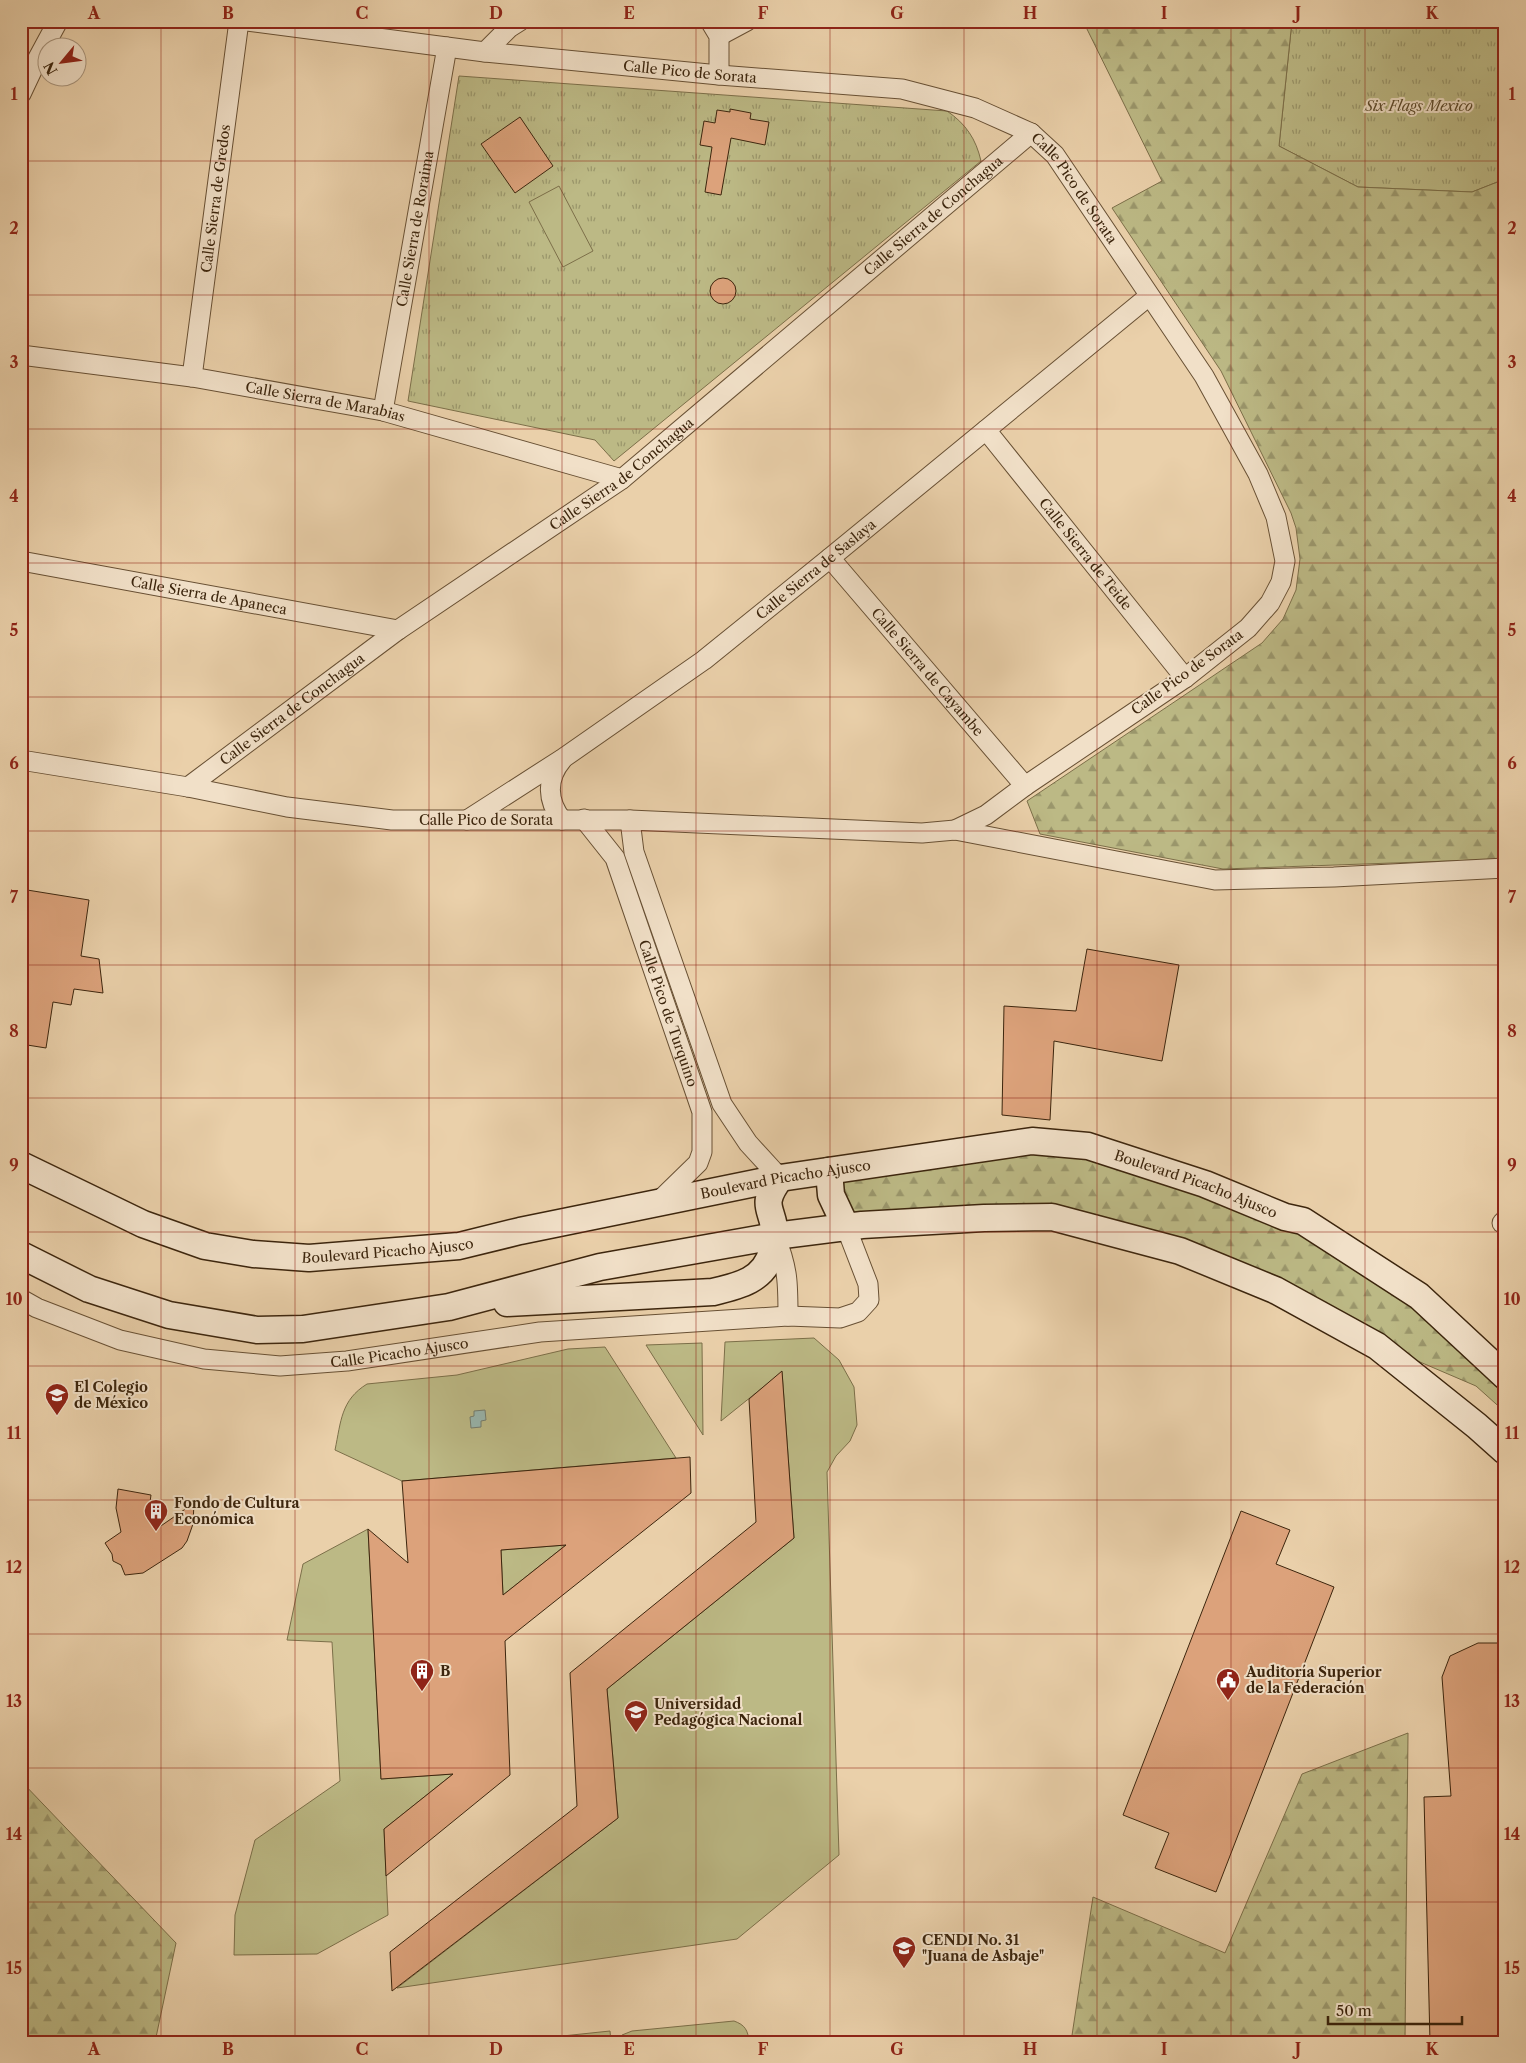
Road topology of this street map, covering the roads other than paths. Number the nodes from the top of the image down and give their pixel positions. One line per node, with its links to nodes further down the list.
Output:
1 (58, 21): 8 (street)
2 (239, 21): 18 (street, Calle Sierra de Gredos)
3 (247, 21): 6 (street, Calle Pico de Sorata)
4 (520, 21): 10 (street)
5 (746, 21): 7 (street)
6 (291, 24): 9 (street, Calle Pico de Sorata)
7 (714, 29): 13 (street)
8 (49, 38)
9 (447, 47): 10 (street, Calle Pico de Sorata); 19 (street, Calle Sierra de Roraima)
10 (485, 52): 13 (street, Calle Pico de Sorata)
11 (38, 58): 12 (street); 14 (street)
12 (21, 68)
13 (719, 75): 15 (street, Calle Pico de Sorata)
14 (21, 94)
15 (1032, 133): 16 (street, Calle Pico de Sorata); 21 (street, Calle Sierra de Conchagua)
16 (1149, 296): 20 (street, Calle Sierra de Saslaya); 25 (street, Calle Pico de Sorata)
17 (21, 355): 18 (street, Calle Sierra de Marabias)
18 (192, 377): 19 (street, Calle Sierra de Marabias)
19 (383, 411): 21 (street, Calle Sierra de Marabias)
20 (986, 430): 22 (street, Calle Sierra de Saslaya); 25 (street, Calle Sierra de Teide)
21 (622, 479): 24 (street, Calle Sierra de Conchagua)
22 (830, 558): 26 (street, Calle Sierra de Saslaya); 28 (street, Calle Sierra de Cayambe)
23 (21, 561): 24 (street, Calle Sierra de Apaneca)
24 (398, 630): 29 (street, Calle Sierra de Conchagua)
25 (1185, 678): 28 (street, Calle Pico de Sorata)
26 (562, 759): 31 (street, Calle Sierra de Saslaya); 32 (street)
27 (21, 760): 29 (street, Calle Pico de Sorata)
28 (1025, 786): 34 (street, Calle Pico de Sorata)
29 (188, 787): 31 (street, Calle Pico de Sorata)
30 (584, 819): 32 (street, Calle Pico de Sorata); 33 (street, Calle Pico de Sorata); 39 (street, Calle Pico de Turquino)
31 (467, 820): 32 (street, Calle Pico de Sorata)
32 (562, 820)
33 (630, 820): 34 (street, Calle Pico de Sorata); 38 (street, Calle Pico de Turquino)
34 (955, 830): 35 (street, Calle Pico de Sorata)
35 (1505, 868)
36 (21, 1164): 39 (main road, Boulevard Picacho Ajusco)
37 (829, 1171): 38 (main road, Boulevard Picacho Ajusco); 40 (main road); 46 (main road, Boulevard Picacho Ajusco)
38 (780, 1178): 39 (main road, Boulevard Picacho Ajusco); 41 (main road)
39 (658, 1202)
40 (846, 1227): 41 (main road); 45 (street, Calle Picacho Ajusco); 47 (main road)
41 (775, 1236): 44 (main road); 44 (main road); 45 (street)
42 (21, 1255): 44 (main road)
43 (21, 1299): 45 (street, Calle Picacho Ajusco)
44 (449, 1307)
45 (788, 1316)
46 (1505, 1376)
47 (1505, 1452)

